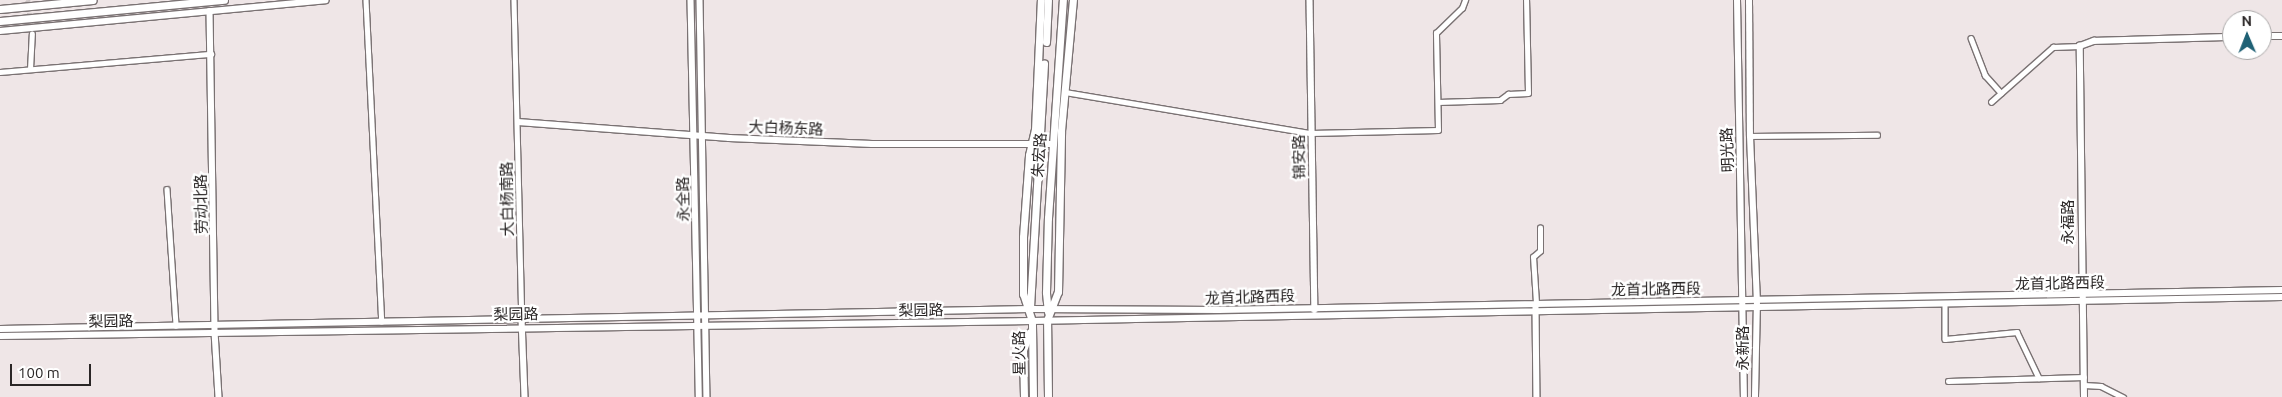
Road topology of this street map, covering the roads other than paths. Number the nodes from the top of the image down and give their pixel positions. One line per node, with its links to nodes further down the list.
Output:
1 (93, 0): 17 (main road)
2 (224, 0): 19 (main road)
3 (326, 0): 18 (main road)
4 (366, 0): 60 (street)
5 (514, 0): 32 (street, 大白杨南路)
6 (691, 0): 35 (street, 永全路)
7 (700, 0): 37 (street, 永全路)
8 (1041, 0): 39 (main road)
9 (1048, 0): 40 (main road, 朱宏路)
10 (1063, 0): 33 (main road, 朱宏路)
11 (1073, 0): 28 (main road)
12 (1310, 0): 34 (street, 锦安路)
13 (1465, 0): 30 (street)
14 (1526, 0): 30 (street)
15 (1737, 0): 50 (main road, 明光路)
16 (1750, 0): 38 (main road, 明光路)
17 (0, 9)
18 (210, 10): 20 (main road); 25 (street, 劳动北路)
19 (0, 21)
20 (0, 31)
21 (32, 34): 26 (street)
22 (2222, 37): 24 (street)
23 (1971, 38): 29 (street)
24 (2080, 46): 29 (street); 47 (street, 永福路)
25 (211, 54): 26 (street); 67 (street, 劳动北路)
26 (30, 69): 27 (street)
27 (0, 72)
28 (1065, 92): 34 (street); 42 (main road)
29 (2001, 93): 31 (street)
30 (1438, 102): 34 (street)
31 (1991, 102)
32 (518, 122): 35 (street, 大白杨东路); 61 (street, 大白杨南路)
33 (1055, 123): 41 (main road, 朱宏路); 42 (main road)
34 (1312, 133): 52 (street, 锦安路)
35 (694, 135): 37 (street, 大白杨东路); 57 (street, 永全路)
36 (1877, 135): 38 (street)
37 (702, 136): 39 (street, 大白杨东路); 58 (street, 永全路)
38 (1750, 136): 48 (main road, 明光路)
39 (1032, 144): 40 (street, 大白杨东路); 54 (main road)
40 (1040, 144): 41 (street, 大白杨东路); 54 (main road, 朱宏路)
41 (1053, 144): 59 (main road, 朱宏路)
42 (1062, 151): 59 (main road)
43 (167, 189): 65 (street)
44 (1540, 228): 49 (street)
45 (2282, 290): 47 (street, 龙首北路西段)
46 (2282, 297): 47 (street, 龙首北路西段)
47 (2082, 298): 48 (street, 龙首北路西段); 51 (street, 龙首北路西段); 69 (street, 永福路)
48 (1756, 300): 50 (street, 龙首北路西段); 53 (main road, 永新路)
49 (1536, 303): 50 (street, 龙首北路西段); 52 (street, 龙首北路西段); 55 (street)
50 (1744, 304): 53 (street, 龙首北路西段); 55 (street, 龙首北路西段); 83 (main road, 永新路)
51 (1945, 304): 53 (street, 龙首北路西段); 70 (street)
52 (1315, 307): 56 (street, 锦安路); 59 (street, 龙首北路西段)
53 (1755, 308): 84 (main road, 永新路)
54 (1030, 309): 58 (main road, 梨园路); 59 (street, 龙首北路西段); 64 (main road, 星火路)
55 (1535, 310): 56 (street, 龙首北路西段); 82 (street)
56 (1315, 314): 59 (street, 龙首北路西段)
57 (697, 315): 58 (main road, 梨园路); 61 (main road, 梨园路); 62 (street, 永全路)
58 (706, 316): 63 (street, 永全路)
59 (1048, 316): 64 (street, 龙首北路西段); 72 (main road, 星火路)
60 (382, 322): 61 (main road, 梨园路); 67 (main road, 梨园路)
61 (522, 322): 62 (main road, 梨园路); 67 (main road, 梨园路); 75 (street, 大白杨南路)
62 (698, 324): 63 (main road, 梨园路); 76 (street, 永全路)
63 (706, 324): 64 (main road, 梨园路); 77 (street, 永全路)
64 (1032, 324): 78 (main road); 79 (main road, 星火路)
65 (176, 326): 66 (main road, 梨园路); 67 (main road, 梨园路)
66 (0, 329)
67 (216, 329): 68 (main road, 梨园路); 74 (street, 劳动北路)
68 (0, 336)
69 (2084, 377): 70 (street); 73 (street, 永福路)
70 (2039, 378): 71 (street)
71 (1948, 381)
72 (1048, 383): 80 (main road, 星火路); 81 (main road)
73 (2084, 385): 85 (street, 永福路); 86 (street)
74 (219, 397)
75 (525, 397)
76 (699, 397)
77 (707, 397)
78 (1024, 397)
79 (1033, 397)
80 (1048, 397)
81 (1054, 397)
82 (1536, 397)
83 (1744, 397)
84 (1756, 397)
85 (2084, 397)
86 (2124, 397)

